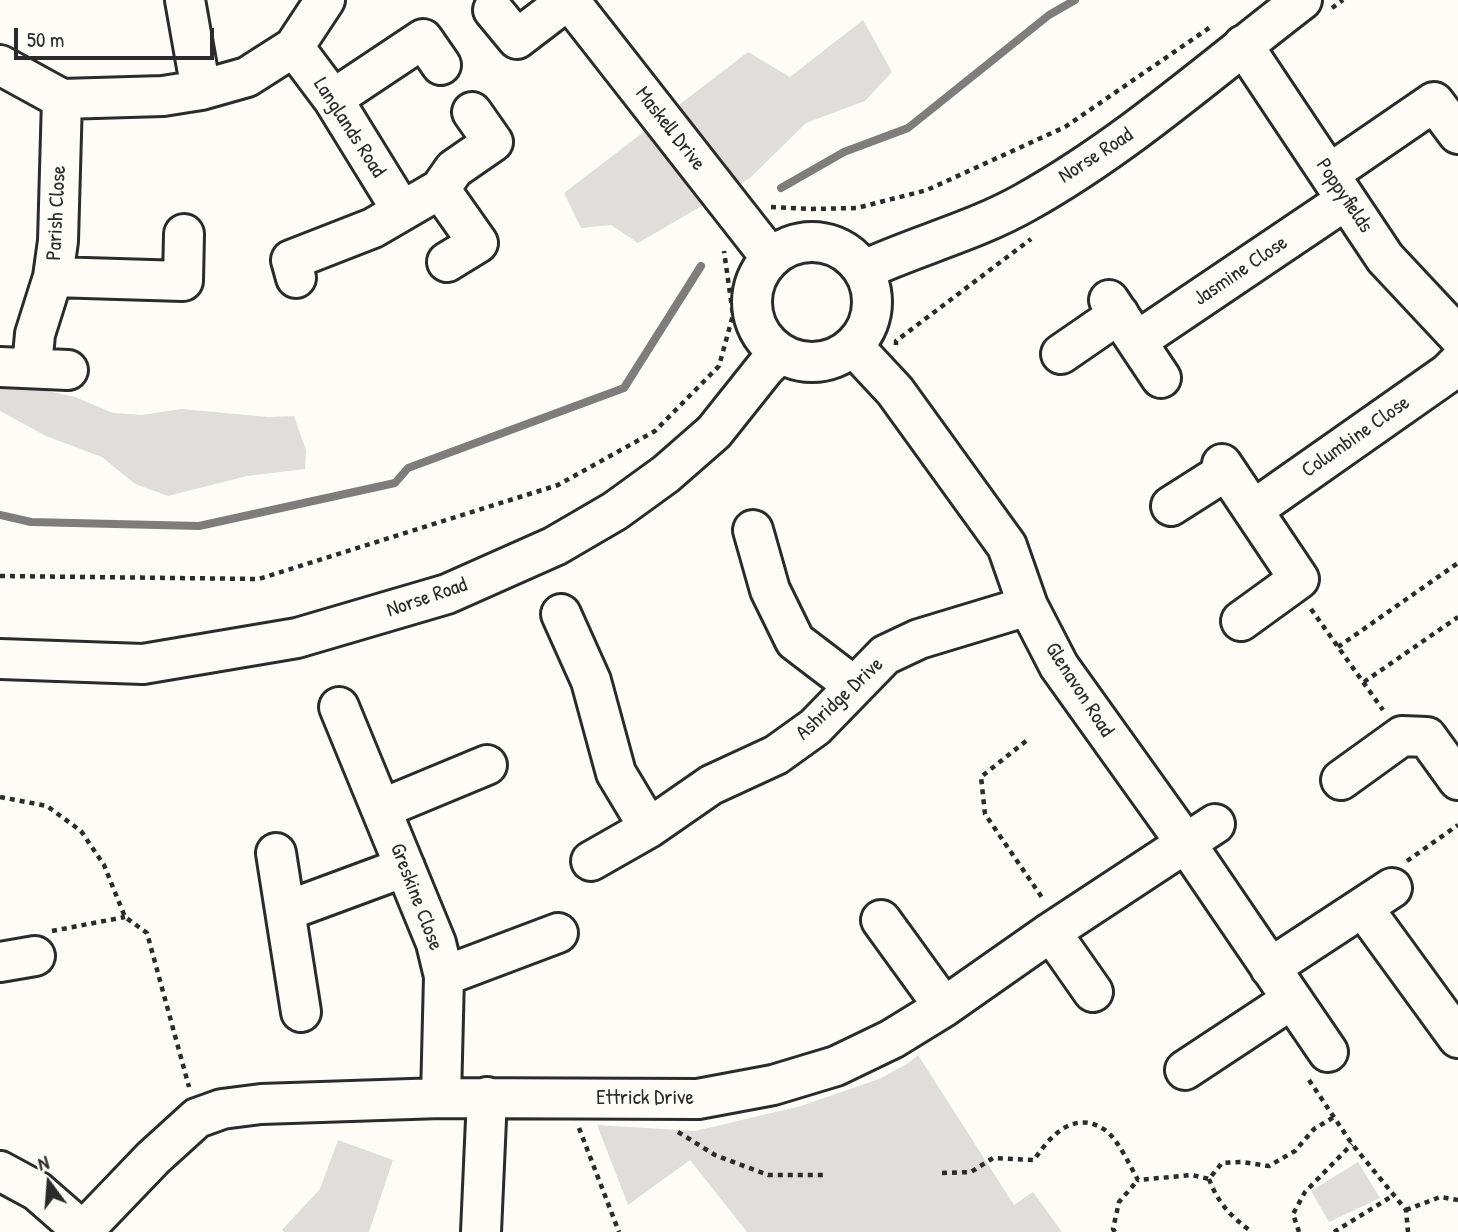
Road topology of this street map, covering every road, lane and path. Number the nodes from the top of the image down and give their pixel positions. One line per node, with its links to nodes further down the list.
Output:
1 (185, 0): 10 (street)
2 (325, 0): 7 (street)
3 (1302, 0): 6 (street, Norse Road)
4 (579, 3): 5 (street); 21 (street, Maskell Drive)
5 (493, 10)
6 (1231, 33): 15 (street, Poppyfields); 17 (path); 23 (street, Norse Road)
7 (294, 47): 10 (street); 12 (street, Langlands Road)
8 (0, 65): 11 (street)
9 (441, 65): 12 (street)
10 (201, 90): 11 (street)
11 (62, 99): 24 (street, Parish Close)
12 (333, 99): 18 (street, Langlands Road)
13 (472, 112): 16 (street)
14 (1458, 134): 15 (street, Jasmine Close)
15 (1337, 187): 26 (street, Jasmine Close); 27 (street, Poppyfields)
16 (440, 188): 18 (street); 22 (street)
17 (768, 206)
18 (387, 220): 25 (street)
19 (184, 233): 24 (street)
20 (724, 249): 38 (path)
21 (771, 258): 23 (street); 29 (street)
22 (447, 262)
23 (864, 270): 28 (street)
24 (53, 276): 32 (street, Parish Close)
25 (296, 278)
26 (1122, 318): 30 (street, Jasmine Close); 33 (street)
27 (1458, 336)
28 (854, 347): 29 (street); 40 (street, Glenavon Road)
29 (779, 354): 45 (street, Norse Road)
30 (1060, 354)
31 (1458, 363): 35 (street, Columbine Close)
32 (33, 368)
33 (1161, 378)
34 (1171, 506): 35 (street)
35 (1253, 510): 39 (street)
36 (753, 530): 47 (street)
37 (1458, 563): 44 (path)
38 (0, 576)
39 (1299, 579): 42 (street); 44 (path)
40 (1028, 606): 47 (street, Ashridge Drive); 58 (street, Glenavon Road)
41 (1458, 617): 46 (path)
42 (1241, 621)
43 (562, 640): 57 (street)
44 (1338, 647): 46 (path)
45 (0, 659)
46 (1364, 682): 49 (path)
47 (854, 686): 57 (street, Ashridge Drive)
48 (334, 698): 55 (street, Greskine Close)
49 (1415, 737): 52 (street); 53 (street)
50 (1026, 741): 66 (path)
51 (487, 765): 55 (street)
52 (1341, 780)
53 (1458, 780)
54 (0, 797): 64 (path)
55 (381, 809): 61 (street, Greskine Close)
56 (1458, 825): 62 (path)
57 (649, 828): 60 (street, Ashridge Drive)
58 (1200, 833): 66 (street, Ettrick Drive); 69 (street, Glenavon Road)
59 (276, 853): 63 (street)
60 (592, 861)
61 (405, 867): 63 (street); 70 (street, Greskine Close)
62 (1378, 898): 69 (street); 76 (street)
63 (286, 911): 74 (street)
64 (125, 917): 68 (path); 82 (path)
65 (881, 920): 73 (street)
66 (1056, 929): 71 (street); 73 (street, Ettrick Drive)
67 (558, 933): 70 (street)
68 (18, 959)
69 (1270, 968): 72 (street, Glenavon Road)
70 (444, 976): 79 (street, Greskine Close)
71 (1093, 992)
72 (1291, 1000): 75 (street, Glenavon Road); 77 (street)
73 (944, 1007): 80 (street, Ettrick Drive)
74 (301, 1012)
75 (1325, 1033): 81 (path)
76 (1458, 1038)
77 (1185, 1070)
78 (487, 1097): 79 (street, Ettrick Drive); 80 (street, Ettrick Drive); 94 (street)
79 (441, 1098): 82 (street, Ettrick Drive)
80 (568, 1098): 95 (path)
81 (1334, 1117): 84 (path); 88 (path)
82 (197, 1118): 93 (street, Ettrick Drive)
83 (671, 1127): 87 (path)
84 (1352, 1144): 90 (path); 98 (path)
85 (0, 1171): 93 (street)
86 (942, 1173): 89 (path)
87 (825, 1175)
88 (1209, 1179): 89 (path); 97 (path)
89 (1138, 1180): 96 (path)
90 (1394, 1195): 92 (path); 99 (path)
91 (1458, 1200): 92 (path)
92 (1406, 1210): 100 (path)
93 (84, 1232)
94 (481, 1232)
95 (619, 1232)
96 (1115, 1232)
97 (1252, 1232)
98 (1299, 1232)
99 (1334, 1232)
100 (1408, 1232)

